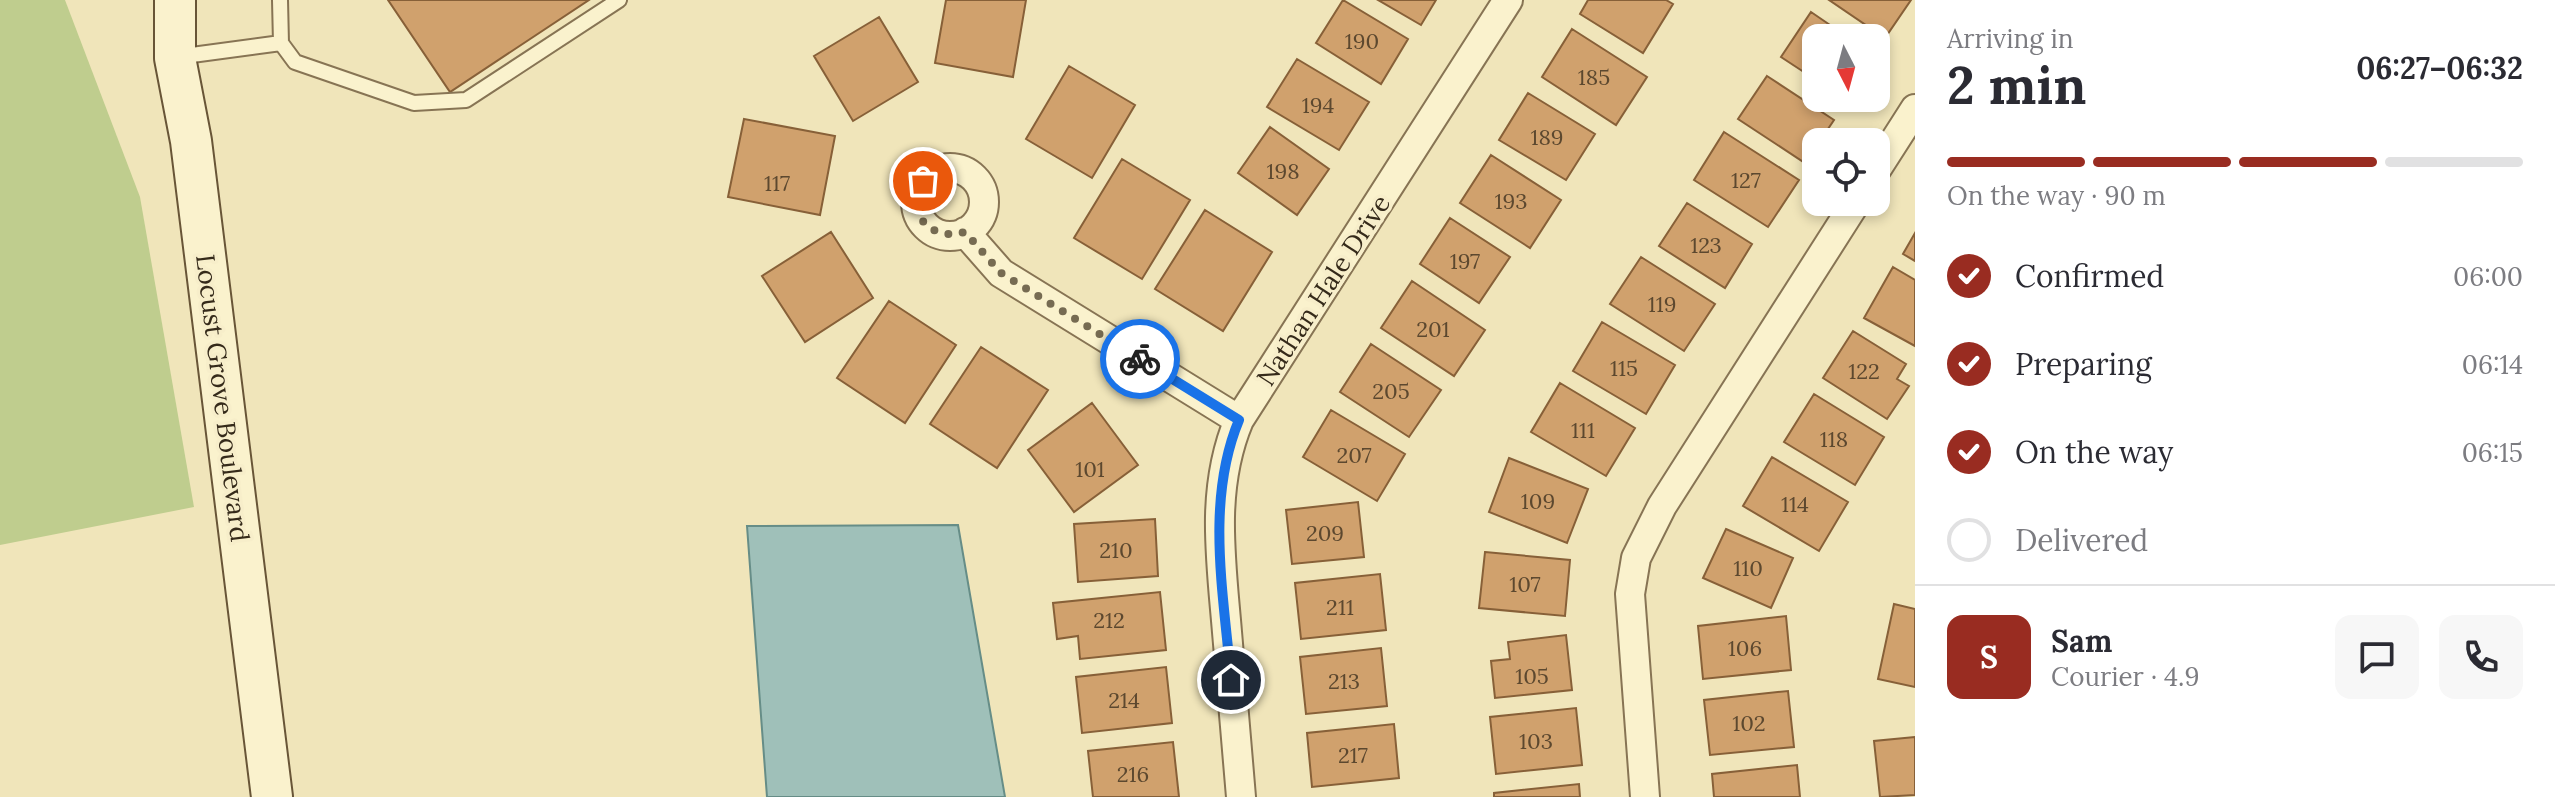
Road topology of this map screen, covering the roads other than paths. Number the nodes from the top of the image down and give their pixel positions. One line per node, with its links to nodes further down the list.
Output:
1 (175, 0): 6 (street, Locust Grove Boulevard)
2 (280, 0): 5 (lane)
3 (619, 0): 5 (lane)
4 (1508, 0): 11 (street, Nathan Hale Drive)
5 (281, 43): 6 (lane)
6 (175, 58): 12 (street, Locust Grove Boulevard)
7 (1915, 109): 8 (street)
8 (1890, 148)
9 (1847, 216): 14 (street)
10 (965, 232): 11 (street)
11 (1239, 420): 13 (street, Nathan Hale Drive)
12 (272, 797)
13 (1241, 797)
14 (1645, 797)

